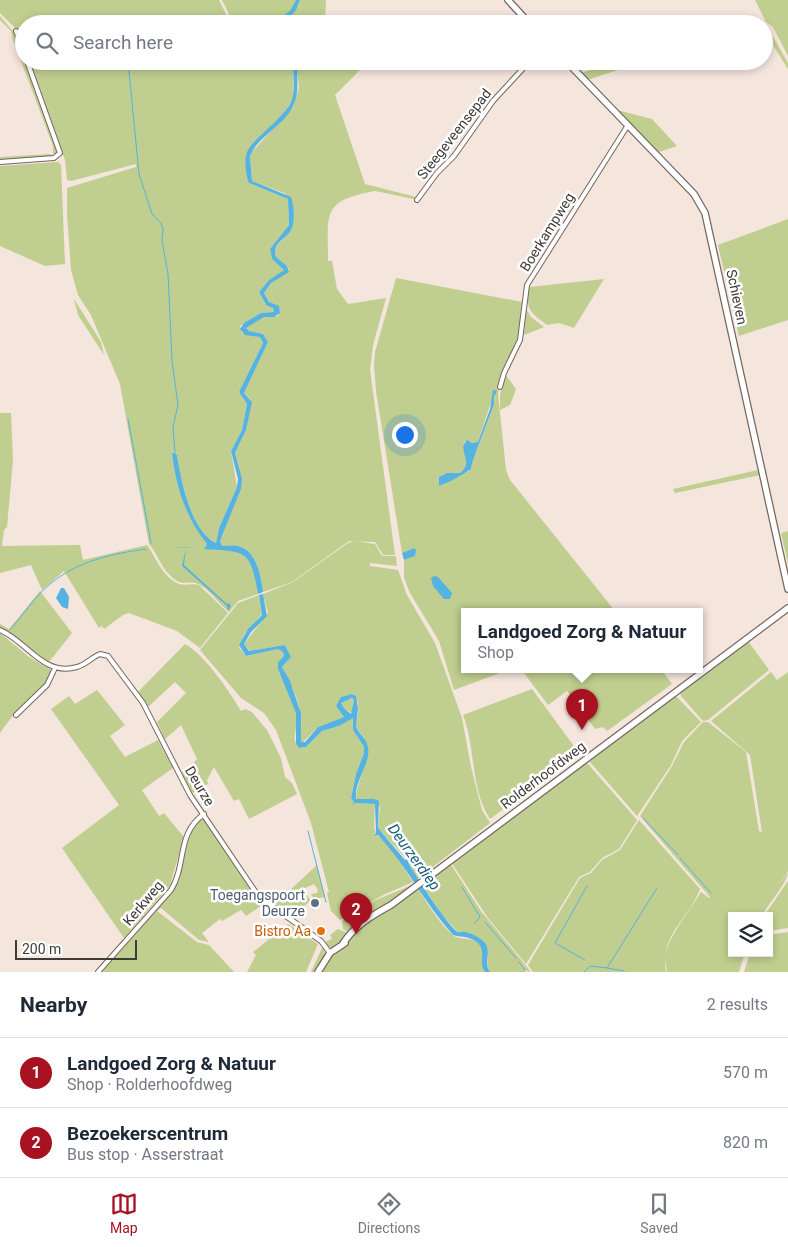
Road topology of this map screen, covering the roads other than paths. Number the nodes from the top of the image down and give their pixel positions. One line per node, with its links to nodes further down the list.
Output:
1 (508, 0): 2 (street)
2 (522, 15)
3 (30, 70): 7 (street)
4 (522, 70): 8 (street, Steegeveensepad)
5 (575, 70): 6 (street, Schieven)
6 (628, 125): 9 (street, Boerkampweg); 10 (street, Schieven)
7 (0, 162)
8 (417, 200)
9 (500, 387)
10 (788, 589)
11 (788, 608): 14 (street, Rolderhoofdweg)
12 (0, 630): 13 (street)
13 (55, 668): 16 (street); 17 (street, Deurze)
14 (703, 672)
15 (701, 673): 18 (street, Rolderhoofdweg)
16 (16, 715)
17 (204, 814): 18 (street, Deurze); 19 (street, Kerkweg)
18 (330, 953): 20 (street)
19 (98, 972)
20 (318, 972)

